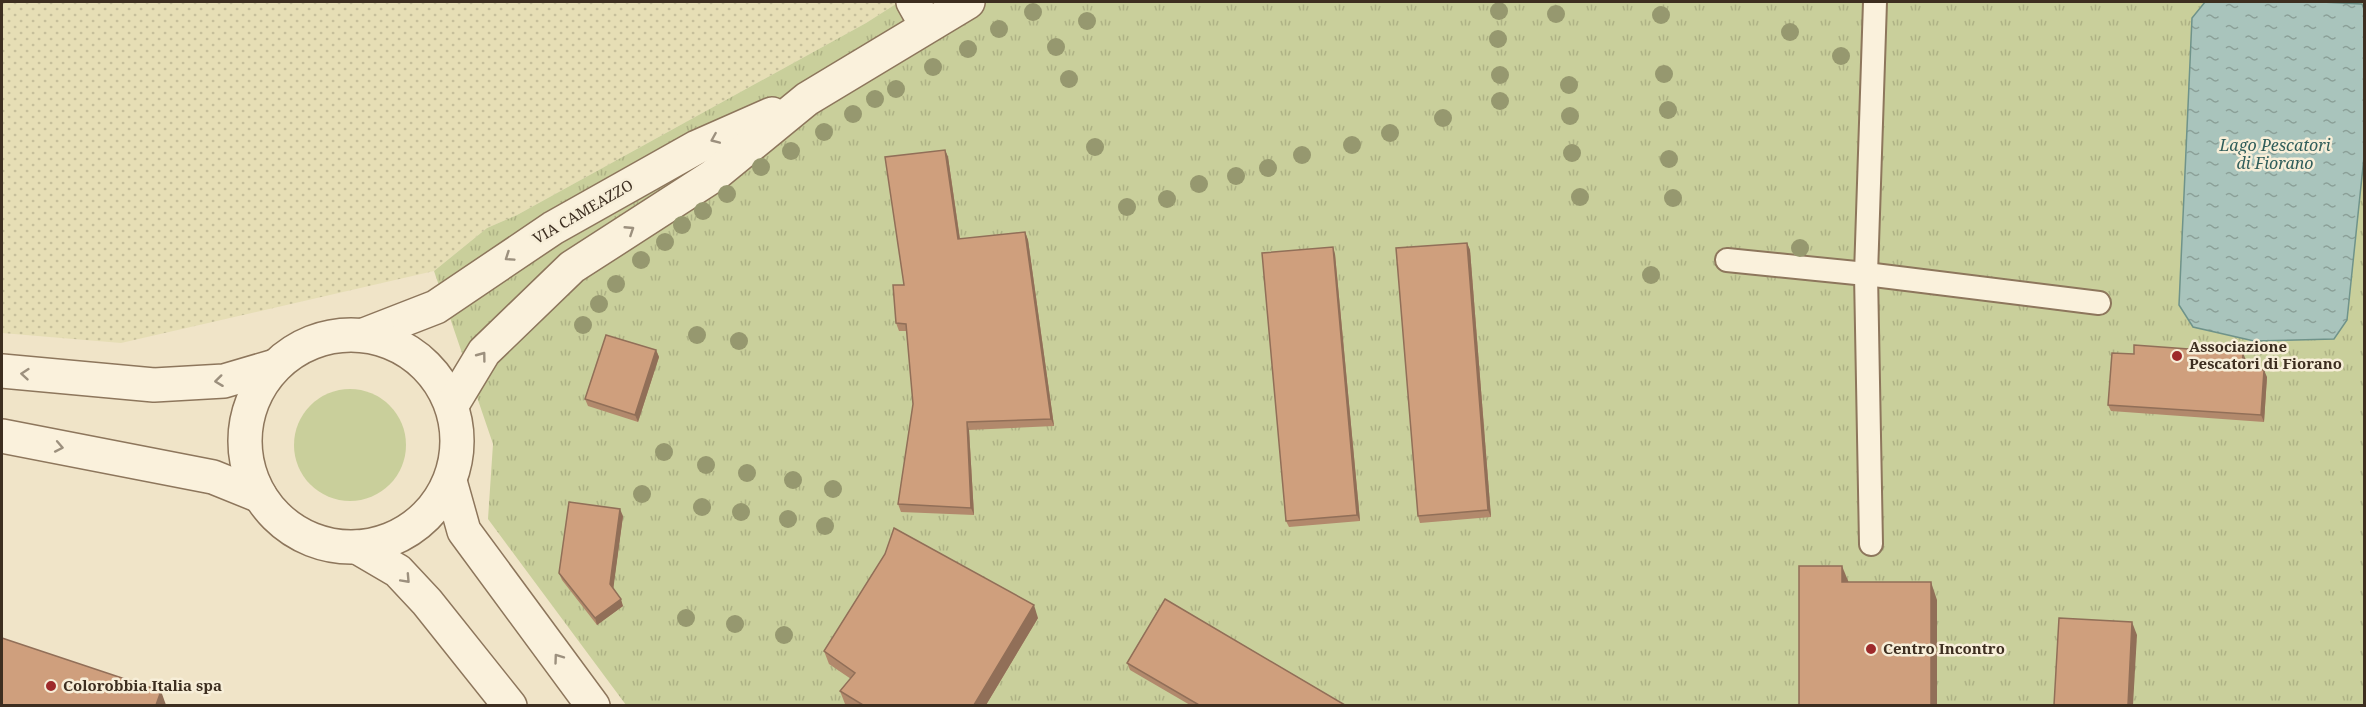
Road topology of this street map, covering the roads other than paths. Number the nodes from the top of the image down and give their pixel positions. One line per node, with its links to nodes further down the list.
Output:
1 (968, 2): 3 (street, VIA CAMEAZZO)
2 (1875, 2): 6 (lane)
3 (919, 13): 4 (street, VIA CAMEAZZO)
4 (807, 99): 8 (street, VIA CAMEAZZO, one-way to 8); 11 (street, VIA CAMEAZZO, one-way to 4)
5 (1727, 260): 6 (lane)
6 (1866, 274): 7 (lane); 15 (lane)
7 (2099, 303)
8 (364, 335): 9 (street); 11 (street)
9 (275, 366): 10 (street, one-way to 10); 14 (street)
10 (2, 372)
11 (452, 405): 13 (street)
12 (2, 436): 14 (street, one-way to 14)
13 (450, 481): 16 (street); 18 (street, one-way to 13)
14 (260, 496): 16 (street)
15 (1871, 544)
16 (357, 547): 17 (street, one-way to 17)
17 (510, 705)
18 (593, 705)

